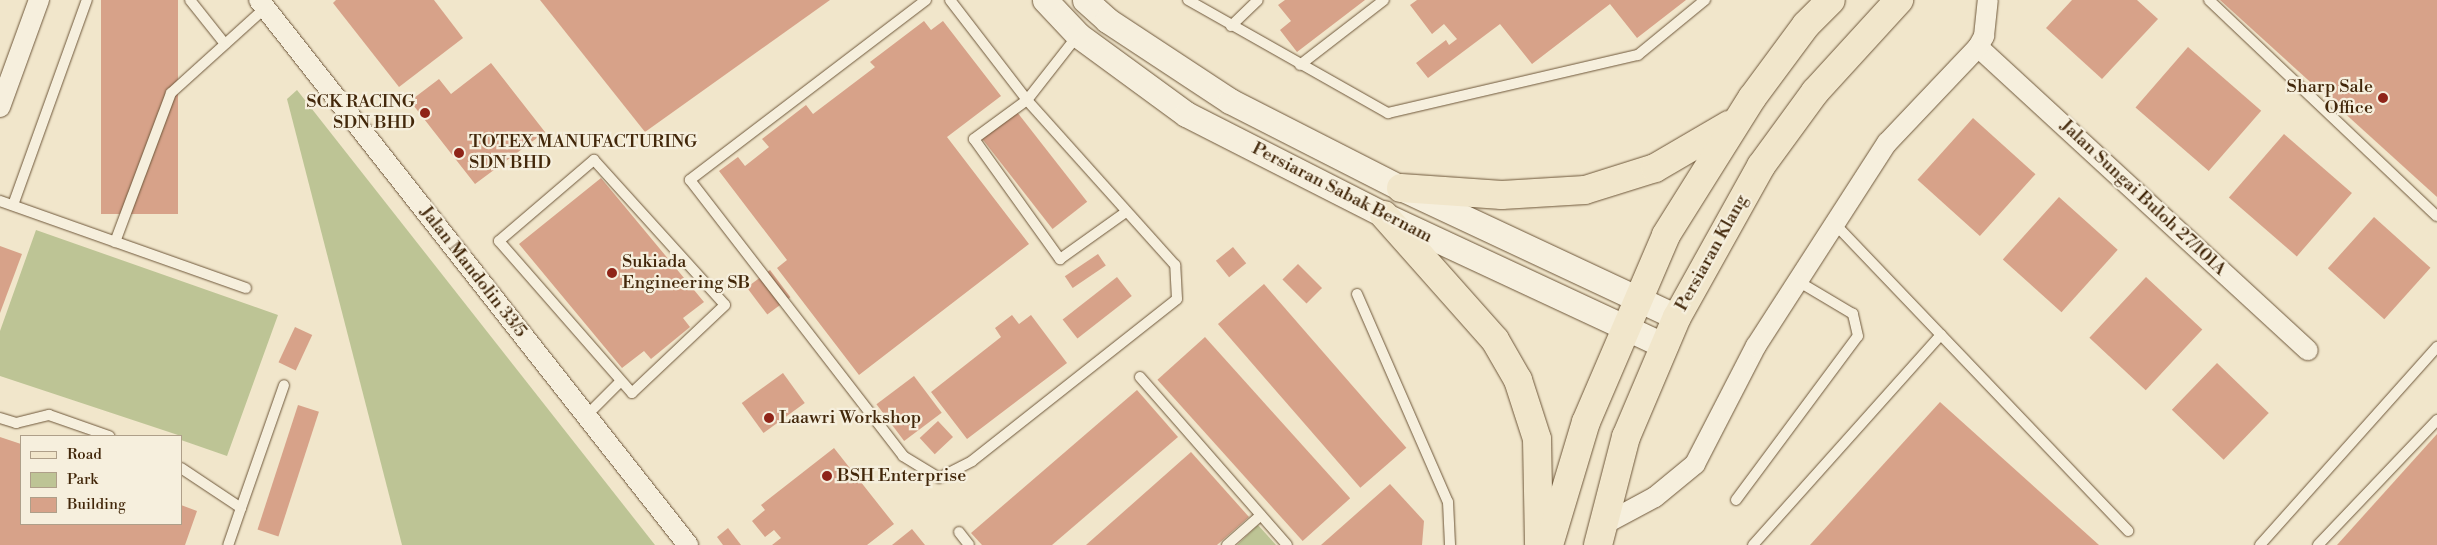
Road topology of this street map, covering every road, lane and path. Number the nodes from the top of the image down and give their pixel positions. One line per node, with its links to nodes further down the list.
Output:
1 (39, 0): 23 (street)
2 (87, 0): 27 (lane)
3 (190, 0): 19 (lane)
4 (926, 0): 28 (lane)
5 (950, 0): 22 (lane)
6 (1045, 0): 18 (street, Persiaran Sabak Bernam)
7 (1084, 0): 25 (street, Persiaran Sabak Bernam)
8 (1188, 0): 17 (lane)
9 (1258, 0): 17 (lane)
10 (1384, 0): 21 (lane)
11 (1705, 0): 21 (lane)
12 (1830, 0): 24 (main road)
13 (1899, 0): 37 (main road, Persiaran Klang)
14 (1988, 0): 20 (street)
15 (2209, 0): 30 (lane)
16 (262, 4): 19 (lane); 46 (street, Jalan Mandolin 33/5)
17 (1231, 26): 21 (lane)
18 (1078, 35): 22 (lane); 29 (street, Persiaran Sabak Bernam)
19 (225, 44): 32 (lane)
20 (1978, 47): 31 (street); 42 (street, Jalan Sungai Buloh 27/101A)
21 (1300, 65)
22 (1027, 100): 28 (lane); 28 (lane)
23 (0, 107)
24 (1742, 114): 25 (main road); 36 (main road)
25 (1402, 188): 36 (street, Persiaran Sabak Bernam)
26 (0, 201): 27 (lane)
27 (12, 205): 32 (lane)
28 (1126, 212)
29 (1384, 215): 38 (street, Persiaran Sabak Bernam); 63 (main road)
30 (2437, 216)
31 (1834, 222): 33 (street); 39 (lane)
32 (115, 242): 34 (lane)
33 (1796, 280): 51 (lane); 56 (street)
34 (246, 288)
35 (1357, 294): 62 (lane)
36 (1636, 299): 37 (street, Persiaran Sabak Bernam); 38 (main road)
37 (1677, 317): 40 (main road, Persiaran Klang)
38 (1623, 328): 40 (street, Persiaran Sabak Bernam); 64 (main road)
39 (1941, 335): 54 (lane); 65 (lane)
40 (1665, 346): 56 (main road, Persiaran Klang)
41 (2437, 347): 66 (lane)
42 (2308, 350)
43 (1140, 377): 53 (lane)
44 (620, 382): 44 (lane); 46 (lane)
45 (284, 385): 52 (lane)
46 (586, 416): 58 (street, Jalan Mandolin 33/5)
47 (0, 418): 49 (lane)
48 (2437, 420): 67 (lane)
49 (106, 435)
50 (182, 469): 52 (lane)
51 (1736, 500)
52 (241, 508): 57 (lane)
53 (1260, 515): 60 (lane); 61 (lane)
54 (2128, 531)
55 (958, 532): 59 (lane)
56 (1599, 536)
57 (228, 545)
58 (688, 545)
59 (969, 545)
60 (1227, 545)
61 (1287, 545)
62 (1450, 545)
63 (1539, 545)
64 (1549, 545)
65 (1754, 545)
66 (2260, 545)
67 (2318, 545)

